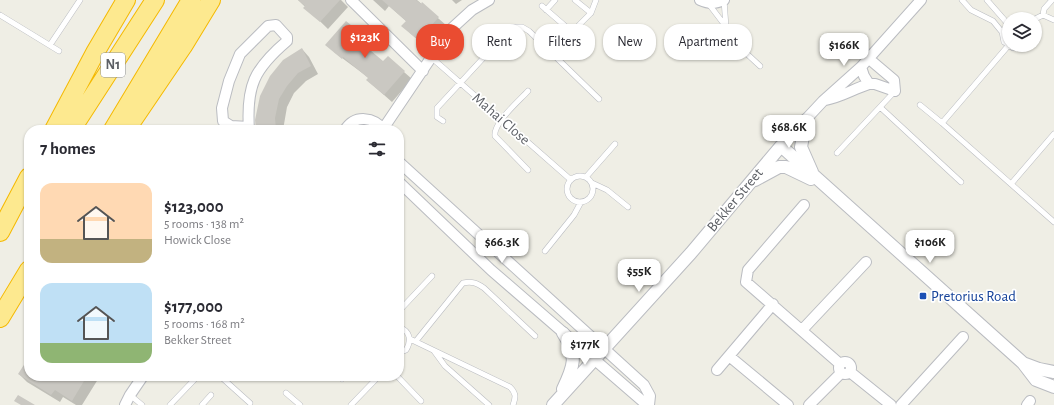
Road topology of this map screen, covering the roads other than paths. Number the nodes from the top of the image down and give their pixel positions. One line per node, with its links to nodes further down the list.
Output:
1 (80, 0): 26 (lane)
2 (126, 0): 48 (highway)
3 (155, 0): 49 (highway, N1)
4 (191, 0): 50 (highway, N1)
5 (211, 0): 51 (highway)
6 (351, 0): 35 (street)
7 (489, 0): 22 (street)
8 (555, 0): 17 (lane)
9 (575, 0): 17 (lane)
10 (596, 0): 17 (lane)
11 (724, 0): 16 (street); 24 (lane)
12 (921, 0): 29 (street, Bekker Street)
13 (962, 0): 25 (lane)
14 (987, 0): 20 (lane)
15 (1052, 0): 19 (lane)
16 (704, 2): 23 (lane)
17 (591, 13)
18 (0, 15): 26 (lane)
19 (1043, 15): 21 (lane)
20 (1002, 16)
21 (1054, 20)
22 (457, 24)
23 (723, 24)
24 (727, 24)
25 (1002, 32)
26 (50, 45): 27 (lane)
27 (60, 51)
28 (1003, 52): 47 (lane)
29 (868, 58): 34 (street, Bekker Street); 39 (street)
30 (752, 59): 33 (lane)
31 (431, 60): 35 (street)
32 (434, 60): 36 (lane, Mahai Close)
33 (760, 66)
34 (862, 67): 37 (street); 41 (street, Bekker Street)
35 (424, 70): 56 (street)
36 (460, 83): 40 (lane); 44 (lane, Mahai Close); 46 (lane)
37 (869, 84): 39 (street); 41 (street)
38 (528, 91): 44 (lane)
39 (895, 91): 43 (lane)
40 (599, 99)
41 (823, 100): 45 (street, Bekker Street)
42 (920, 105): 47 (lane)
43 (880, 107): 60 (lane); 66 (lane)
44 (502, 120): 62 (lane); 65 (lane, Mahai Close)
45 (806, 120): 59 (street, Bekker Street); 64 (street)
46 (443, 122)
47 (942, 123): 69 (lane)
48 (57, 125)
49 (74, 125)
50 (116, 125)
51 (129, 125)
52 (229, 125): 53 (street)
53 (249, 125)
54 (349, 125): 55 (street)
55 (379, 125)
56 (387, 125)
57 (1054, 134): 69 (lane)
58 (615, 144): 63 (lane)
59 (781, 146): 64 (street); 68 (street, Bekker Street)
60 (837, 153)
61 (404, 167): 80 (street)
62 (528, 170)
63 (586, 178): 65 (lane); 67 (lane)
64 (817, 179): 68 (street); 101 (street)
65 (571, 180): 72 (lane)
66 (961, 182)
67 (592, 183): 72 (lane); 75 (lane)
68 (748, 183): 96 (street, Bekker Street)
69 (1011, 184): 76 (lane)
70 (24, 186): 77 (highway)
71 (404, 187): 82 (street)
72 (581, 202): 79 (lane)
73 (24, 204): 78 (highway)
74 (804, 205): 86 (street)
75 (628, 207)
76 (1054, 222)
77 (0, 232)
78 (0, 241)
79 (545, 250)
80 (503, 257): 82 (street); 96 (street)
81 (866, 262): 90 (street)
82 (491, 270): 91 (street)
83 (432, 276): 87 (lane)
84 (24, 278): 88 (highway)
85 (24, 283): 88 (highway)
86 (773, 304): 90 (street); 99 (street)
87 (404, 306)
88 (0, 319)
89 (404, 330): 94 (lane)
90 (802, 330): 103 (street)
91 (563, 333): 100 (street); 116 (street)
92 (535, 336): 95 (lane)
93 (963, 337): 129 (street)
94 (410, 339): 95 (lane); 98 (lane)
95 (416, 342): 97 (lane)
96 (604, 348): 100 (street, Bekker Street); 125 (street)
97 (433, 350): 123 (lane); 124 (lane)
98 (404, 351)
99 (729, 356): 102 (street); 126 (street)
100 (594, 360): 116 (street, Bekker Street); 125 (street)
101 (1023, 363): 104 (street); 110 (street)
102 (717, 370)
103 (844, 370): 127 (street); 128 (street)
104 (1054, 372)
105 (140, 381): 112 (street)
106 (193, 381): 119 (lane)
107 (226, 381): 115 (lane)
108 (374, 381): 122 (lane)
109 (402, 381): 114 (lane)
110 (1054, 387)
111 (286, 393): 121 (lane)
112 (130, 395): 117 (street); 118 (lane)
113 (211, 395): 120 (lane)
114 (421, 401)
115 (250, 403)
116 (556, 403)
117 (125, 405)
118 (142, 405)
119 (170, 405)
120 (202, 405)
121 (300, 405)
122 (351, 405)
123 (489, 405)
124 (513, 405)
125 (648, 405)
126 (788, 405)
127 (809, 405)
128 (891, 405)
129 (901, 405)

